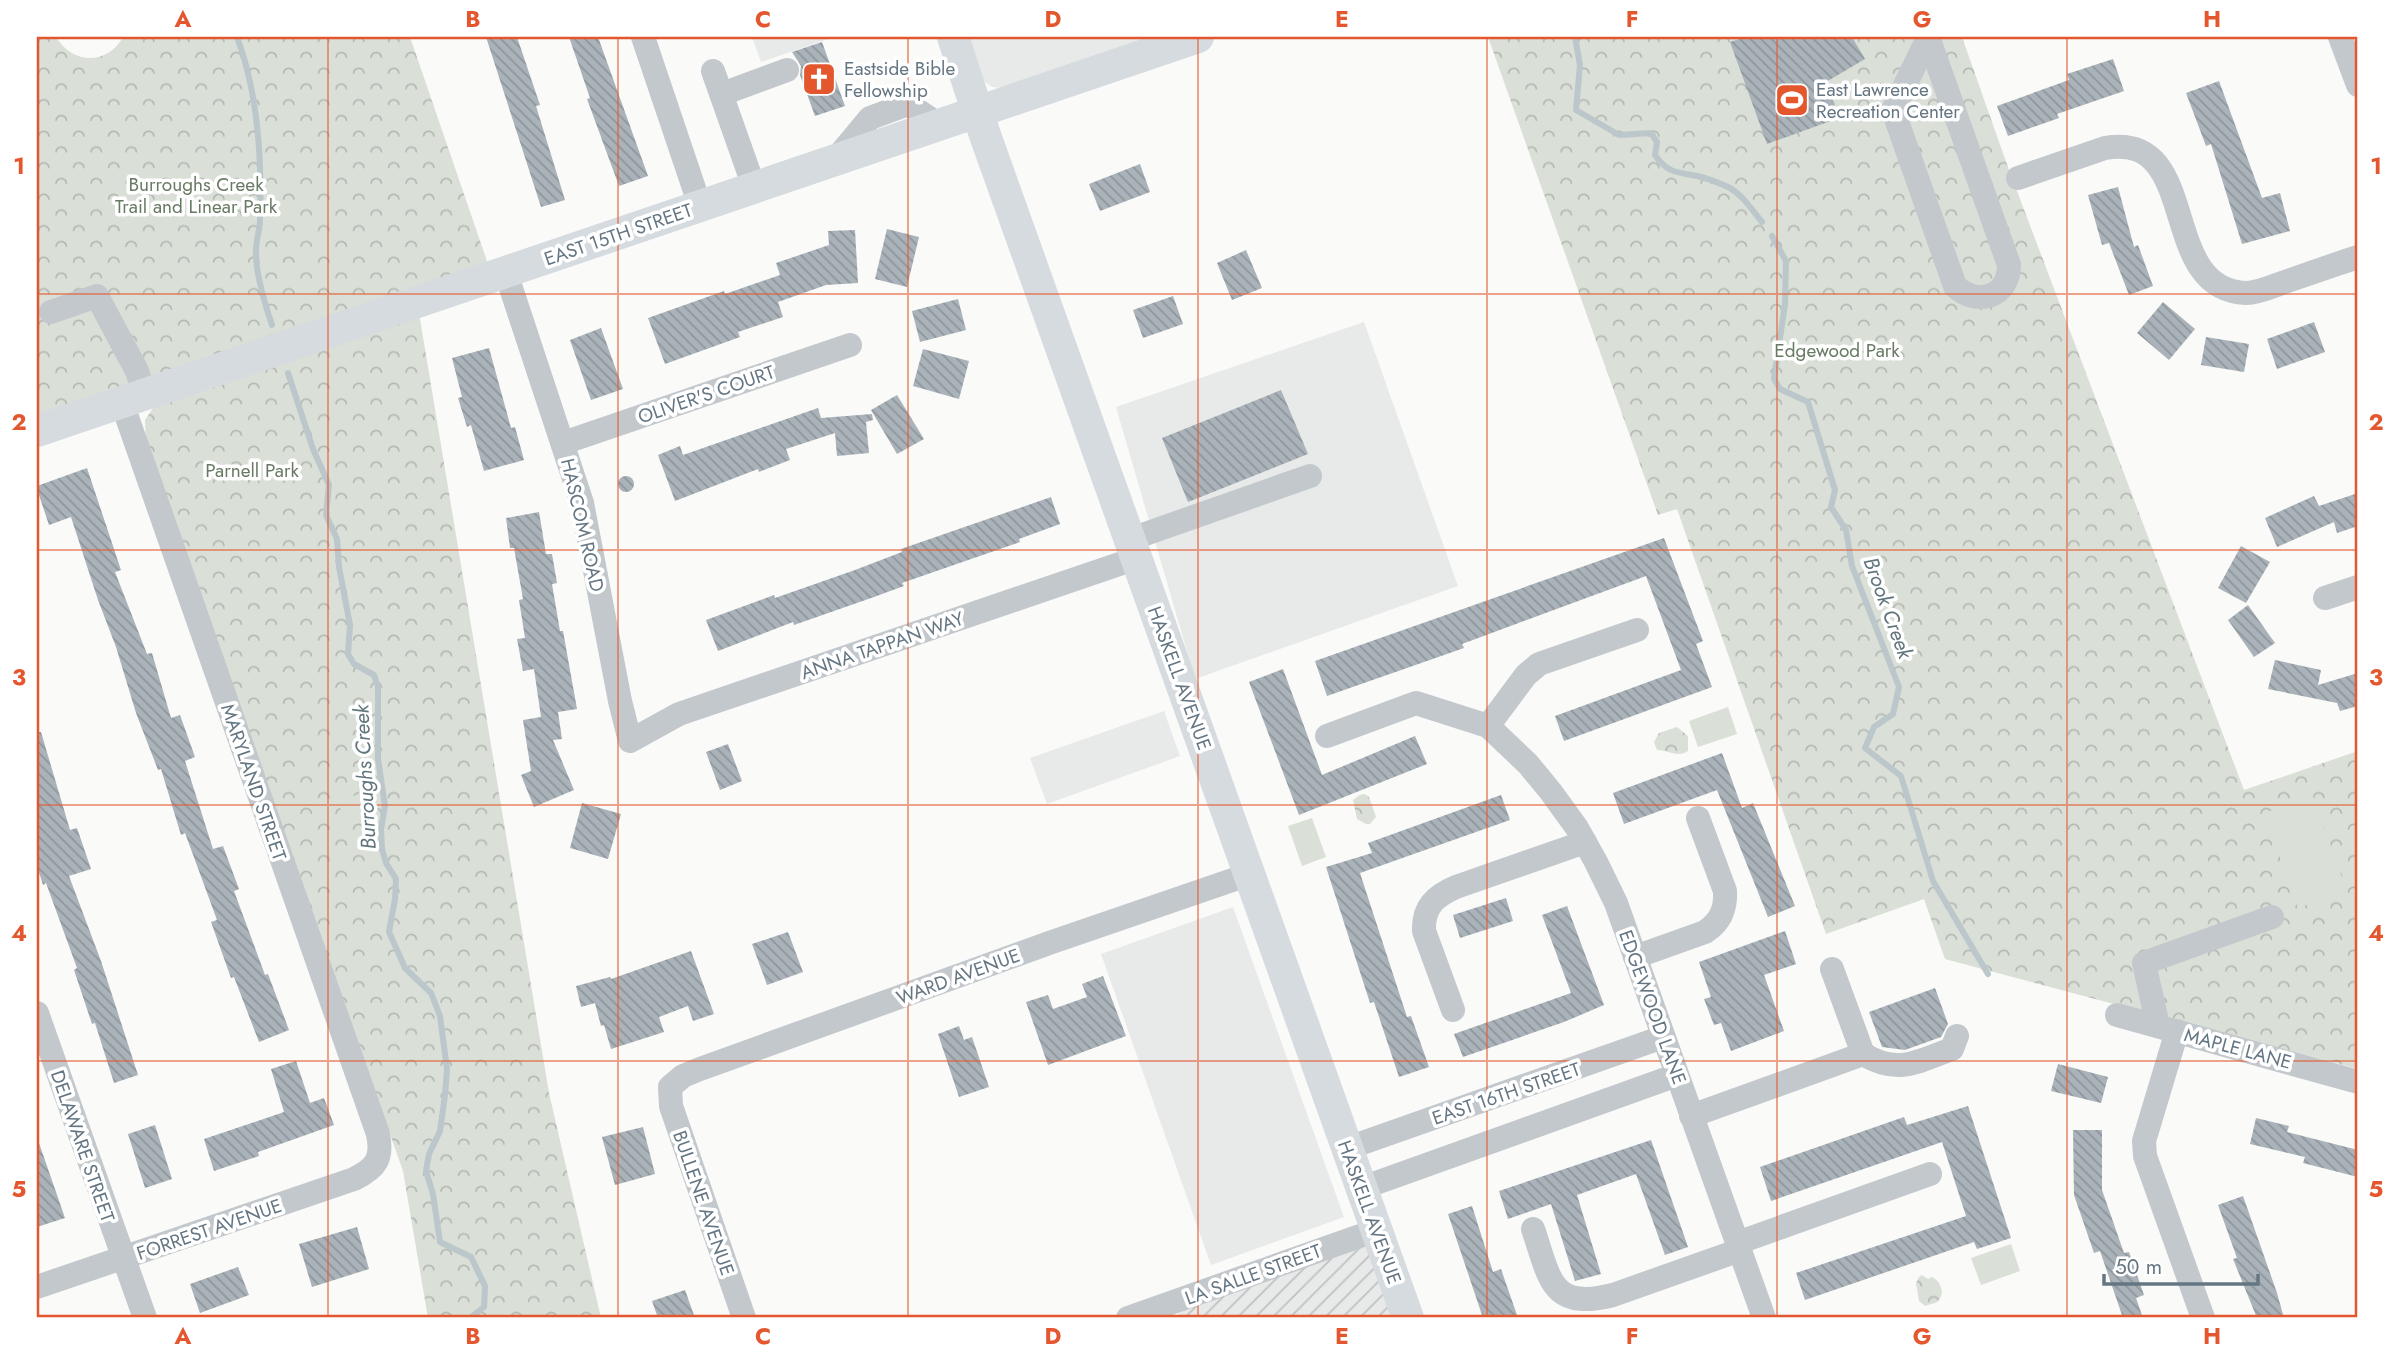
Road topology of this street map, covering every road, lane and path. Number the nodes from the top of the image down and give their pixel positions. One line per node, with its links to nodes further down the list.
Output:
1 (643, 37): 13 (street)
2 (953, 37): 10 (main road, HASKELL AVENUE)
3 (1199, 37): 10 (main road, EAST 15TH STREET)
4 (1928, 37): 4 (street)
5 (2340, 37): 8 (street)
6 (787, 70): 9 (street)
7 (713, 71): 9 (street)
8 (2358, 85)
9 (722, 94): 12 (street)
10 (978, 111): 12 (main road, EAST 15TH STREET); 22 (main road, HASKELL AVENUE)
11 (2018, 178): 14 (street)
12 (754, 187): 13 (main road, EAST 15TH STREET)
13 (701, 206): 15 (main road, EAST 15TH STREET)
14 (2358, 257)
15 (506, 273): 18 (main road, EAST 15TH STREET); 20 (street, HASCOM ROAD)
16 (51, 312): 18 (street, MARYLAND STREET)
17 (850, 345): 20 (street, OLIVER'S COURT)
18 (133, 399): 19 (main road, EAST 15TH STREET); 47 (street, MARYLAND STREET)
19 (37, 431)
20 (563, 443): 28 (street, HASCOM ROAD)
21 (1310, 476): 22 (street, ANNA TAPPAN WAY)
22 (1134, 549): 28 (street, ANNA TAPPAN WAY); 31 (main road, HASKELL AVENUE)
23 (2358, 587): 24 (street)
24 (2325, 598)
25 (1637, 630): 26 (street)
26 (1488, 726): 27 (street); 30 (street, EDGEWOOD LANE)
27 (1327, 736)
28 (630, 741)
29 (1698, 818): 33 (street)
30 (1585, 842): 33 (street, EDGEWOOD LANE); 35 (street)
31 (1250, 874): 44 (street, WARD AVENUE); 46 (main road, HASKELL AVENUE)
32 (2272, 917): 38 (street)
33 (1635, 957): 40 (street, EDGEWOOD LANE)
34 (1832, 969): 41 (street)
35 (1453, 1010)
36 (37, 1013): 53 (street, DELAWARE STREET)
37 (2117, 1015): 38 (street, MAPLE LANE)
38 (2168, 1029): 43 (street, MAPLE LANE); 60 (street)
39 (1957, 1035): 41 (street)
40 (1663, 1037): 42 (street, EDGEWOOD LANE); 46 (street, EAST 16TH STREET)
41 (1863, 1054): 45 (street)
42 (1677, 1075): 45 (street, EDGEWOOD LANE); 49 (street, EAST 16TH STREET)
43 (2358, 1082)
44 (670, 1087): 56 (street, BULLENE AVENUE)
45 (1691, 1116): 52 (street, EDGEWOOD LANE)
46 (1348, 1148): 49 (main road, HASKELL AVENUE)
47 (376, 1162): 53 (street, FORREST AVENUE)
48 (1930, 1174): 52 (street)
49 (1362, 1188): 51 (main road, HASKELL AVENUE)
50 (1533, 1229): 52 (street)
51 (1377, 1230): 57 (street, LA SALLE STREET); 58 (main road, HASKELL AVENUE)
52 (1738, 1246): 59 (street, EDGEWOOD LANE)
53 (123, 1258): 54 (street, FORREST AVENUE); 55 (street, DELAWARE STREET)
54 (37, 1287)
55 (145, 1318)
56 (744, 1318)
57 (1128, 1318)
58 (1408, 1318)
59 (1764, 1318)
60 (2203, 1318)

